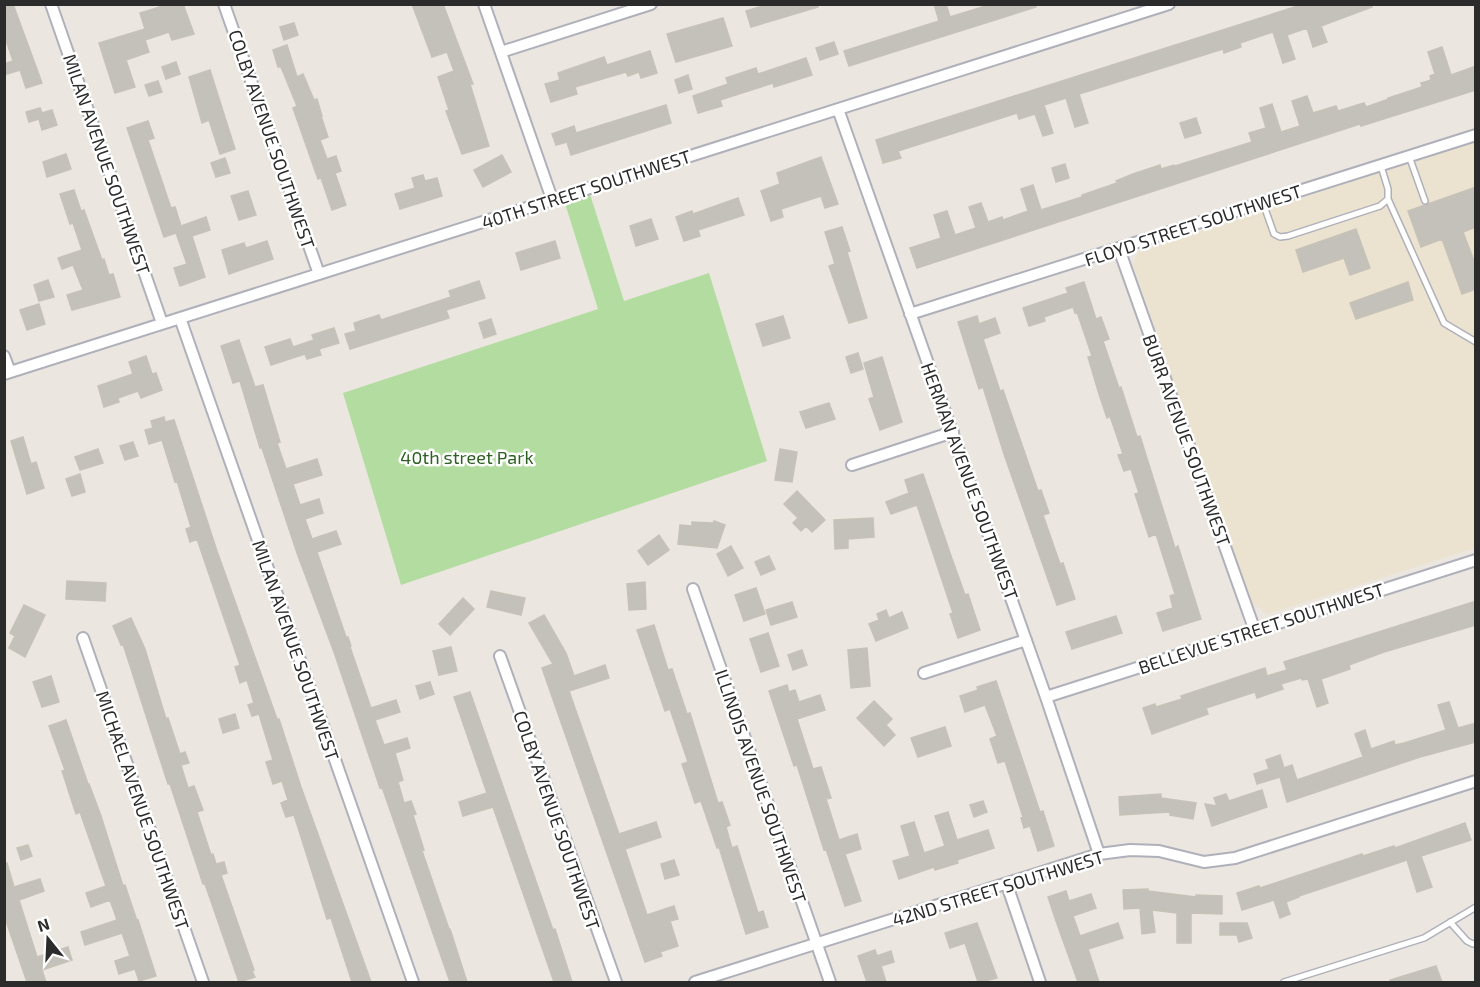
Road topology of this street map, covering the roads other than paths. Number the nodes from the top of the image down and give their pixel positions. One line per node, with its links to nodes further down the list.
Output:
1 (51, 4): 19 (street, MILAN AVENUE SOUTHWEST)
2 (224, 4): 16 (street, COLBY AVENUE SOUTHWEST)
3 (484, 4): 6 (street)
4 (651, 4): 6 (street)
5 (1169, 4): 7 (street, 40TH STREET SOUTHWEST)
6 (501, 52): 11 (street)
7 (838, 109): 11 (street, 40TH STREET SOUTHWEST); 17 (street, HERMAN AVENUE SOUTHWEST)
8 (1476, 135): 9 (street, FLOYD STREET SOUTHWEST)
9 (1409, 156): 10 (street, FLOYD STREET SOUTHWEST); 13 (lane)
10 (1381, 165): 12 (lane); 14 (street, FLOYD STREET SOUTHWEST)
11 (552, 199): 16 (street, 40TH STREET SOUTHWEST)
12 (1388, 199): 14 (lane); 20 (lane)
13 (1425, 201)
14 (1263, 203): 15 (street, FLOYD STREET SOUTHWEST)
15 (1119, 249): 17 (street, FLOYD STREET SOUTHWEST); 27 (street, BURR AVENUE SOUTHWEST)
16 (319, 274): 18 (street, 40TH STREET SOUTHWEST)
17 (910, 314): 23 (street, HERMAN AVENUE SOUTHWEST)
18 (180, 318): 19 (street, 40TH STREET SOUTHWEST); 41 (street, MILAN AVENUE SOUTHWEST)
19 (162, 323): 22 (street, 40TH STREET SOUTHWEST)
20 (1476, 342)
21 (4, 356): 22 (street)
22 (7, 373)
23 (953, 432): 24 (street); 29 (street, HERMAN AVENUE SOUTHWEST)
24 (852, 465)
25 (1476, 560): 27 (street, BELLEVUE STREET SOUTHWEST)
26 (693, 589): 39 (street, ILLINOIS AVENUE SOUTHWEST)
27 (1255, 631): 32 (street, BELLEVUE STREET SOUTHWEST)
28 (83, 638): 40 (street, MICHAEL AVENUE SOUTHWEST)
29 (1026, 640): 31 (street); 32 (street, HERMAN AVENUE SOUTHWEST)
30 (500, 656): 42 (street, COLBY AVENUE SOUTHWEST)
31 (924, 673)
32 (1046, 697): 34 (street, HERMAN AVENUE SOUTHWEST)
33 (1476, 782): 34 (street, 42ND STREET SOUTHWEST)
34 (1099, 854): 35 (street, 42ND STREET SOUTHWEST)
35 (1006, 885): 39 (street, 42ND STREET SOUTHWEST); 45 (street)
36 (1476, 907): 37 (lane)
37 (1450, 922): 38 (lane); 46 (lane)
38 (1476, 943)
39 (817, 945): 43 (street, 42ND STREET SOUTHWEST); 44 (street, ILLINOIS AVENUE SOUTHWEST)
40 (203, 982)
41 (413, 982)
42 (616, 982)
43 (695, 982)
44 (830, 982)
45 (1040, 982)
46 (1284, 982)

